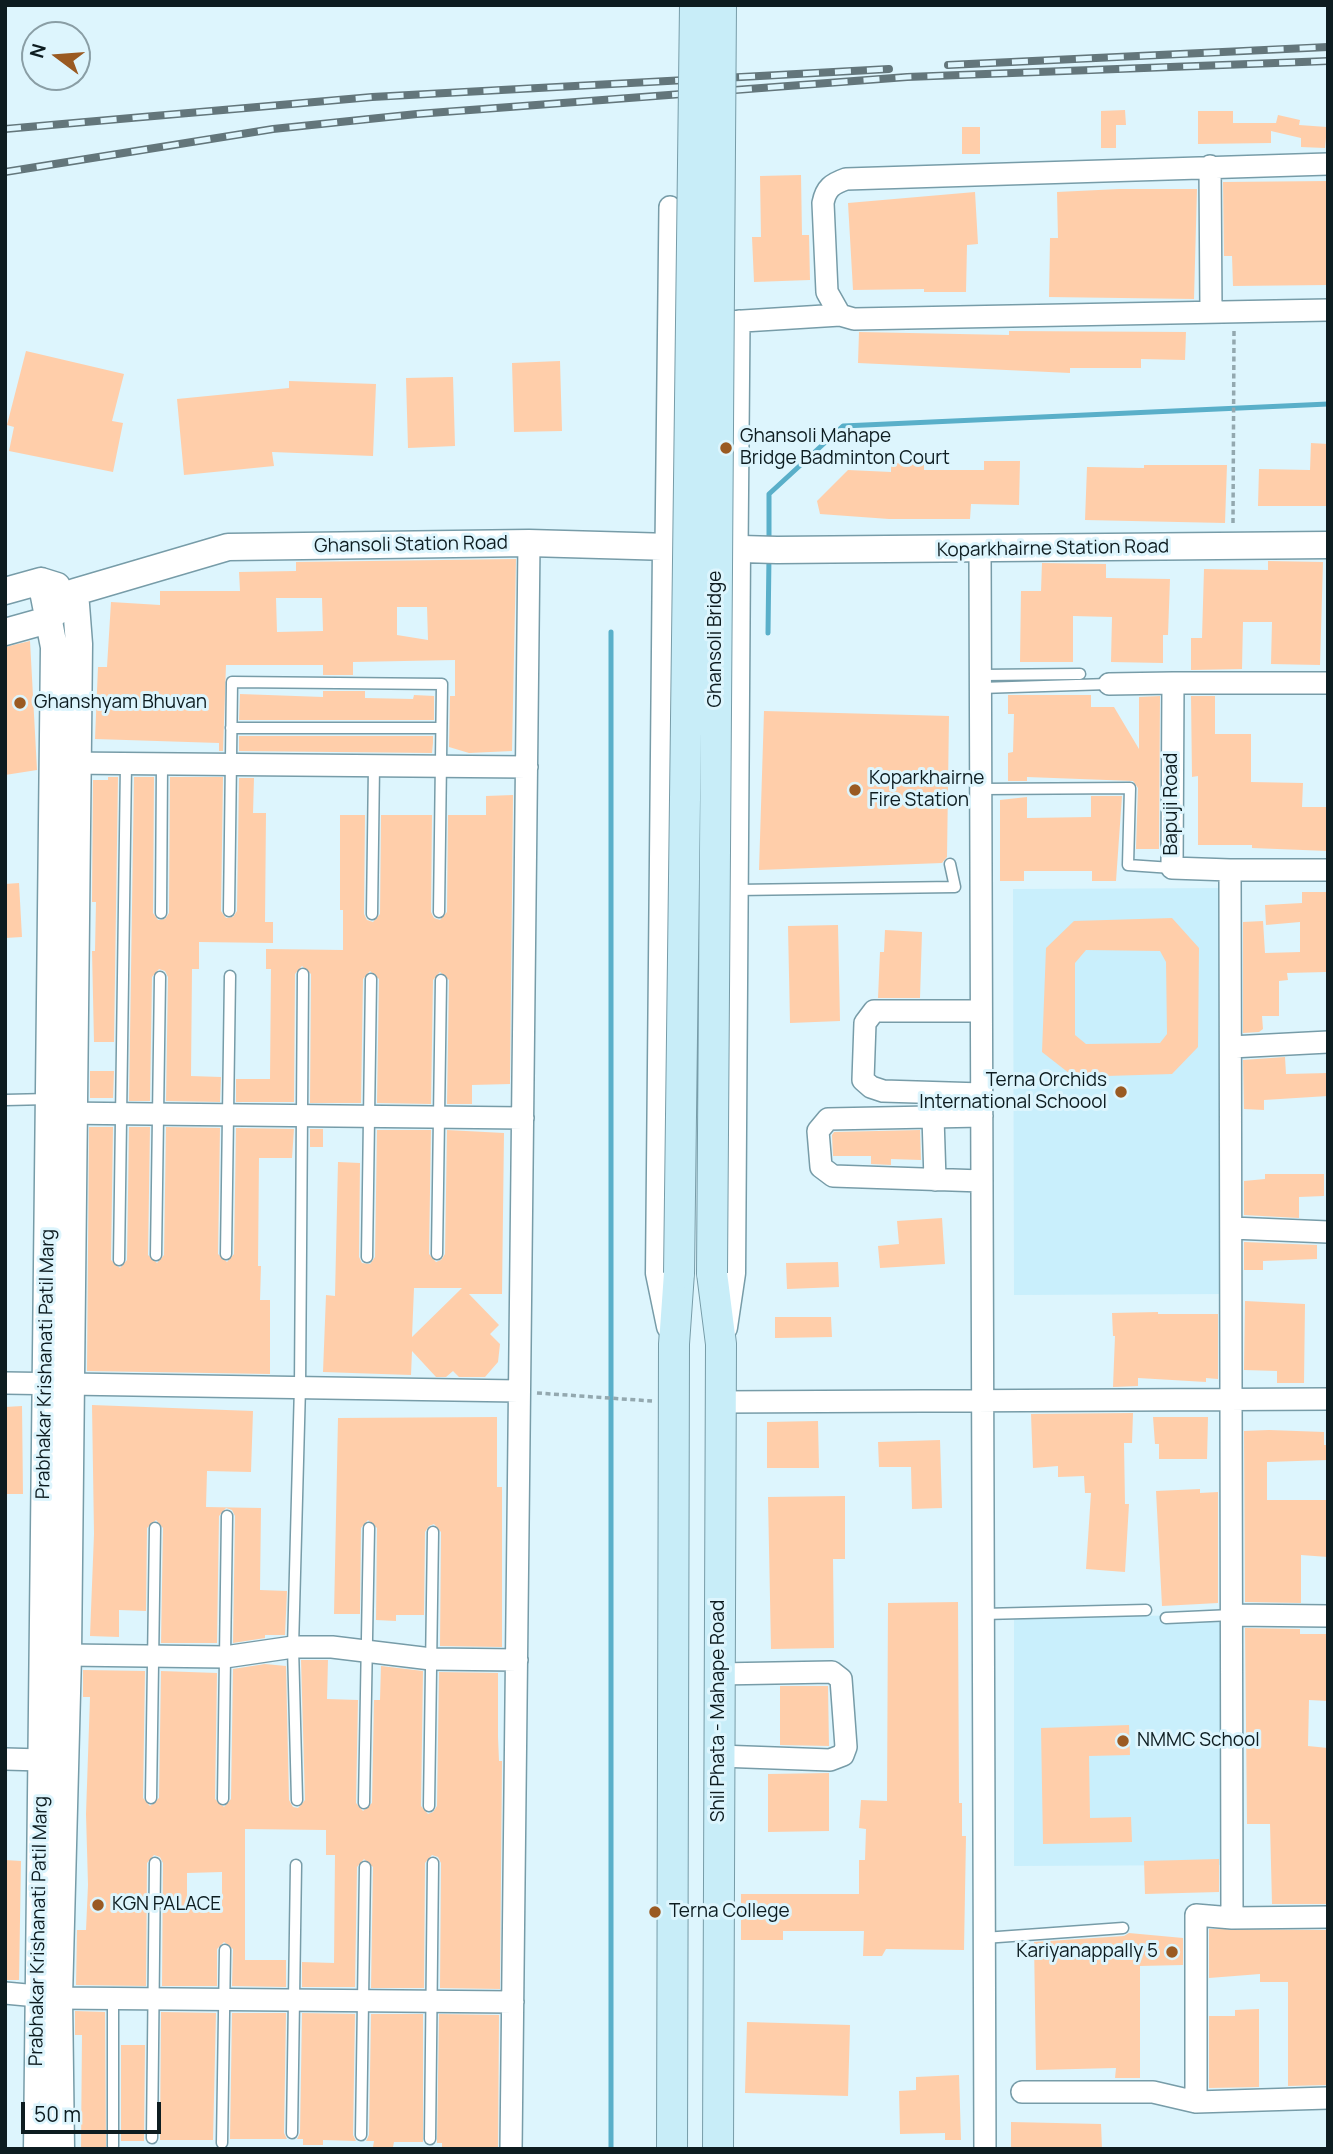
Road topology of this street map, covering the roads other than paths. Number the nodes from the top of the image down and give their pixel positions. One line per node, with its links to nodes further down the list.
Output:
1 (695, 5): 76 (main road, Ghansoli Bridge, bridge)
2 (721, 5): 75 (main road, Ghansoli Bridge, bridge)
3 (1328, 164): 4 (street)
4 (1210, 166): 7 (street); 8 (street)
5 (670, 207): 10 (street)
6 (1328, 310): 7 (street)
7 (1211, 312): 8 (street)
8 (840, 315): 9 (street)
9 (739, 321): 10 (street); 14 (street)
10 (667, 328): 13 (street)
11 (530, 543): 13 (street, Ghansoli Station Road); 18 (street, Ghansoli Station Road); 35 (street)
12 (1328, 545): 15 (street, Koparkhairne Station Road)
13 (666, 547): 14 (street, Ghansoli Station Road); 76 (street)
14 (755, 549): 15 (street, Koparkhairne Station Road); 41 (street)
15 (980, 550): 22 (street)
16 (41, 582): 17 (street); 18 (street); 19 (street, Prabhakar Krishanati Patil Marg)
17 (5, 592)
18 (75, 592): 19 (street, Ghansoli Station Road); 29 (street, Prabhakar Krishanati Patil Marg)
19 (48, 620): 20 (street); 28 (street, Prabhakar Krishanati Patil Marg)
20 (5, 632)
21 (1080, 674): 22 (lane)
22 (980, 682): 25 (lane); 36 (street)
23 (1173, 683): 24 (street); 25 (street); 38 (street, Bapuji Road)
24 (1328, 683)
25 (1109, 684)
26 (442, 727): 27 (lane); 27 (lane); 34 (lane)
27 (231, 728): 32 (lane)
28 (51, 763): 29 (street); 56 (street, Prabhakar Krishanati Patil Marg)
29 (78, 763): 30 (street); 56 (street, Prabhakar Krishanati Patil Marg)
30 (125, 764): 31 (street); 57 (lane)
31 (162, 764): 32 (street); 44 (lane)
32 (231, 765): 33 (street); 42 (lane)
33 (374, 766): 34 (street); 45 (lane)
34 (441, 767): 35 (street); 43 (lane)
35 (527, 767): 65 (street)
36 (981, 789): 38 (lane); 51 (street)
37 (950, 864): 41 (lane)
38 (1172, 868): 39 (street, Bapuji Road)
39 (1230, 870): 40 (street, Bapuji Road); 53 (street)
40 (1328, 870)
41 (735, 890): 77 (street)
42 (229, 911)
43 (439, 912)
44 (160, 913)
45 (372, 914)
46 (303, 974): 60 (lane)
47 (230, 975): 59 (lane)
48 (160, 977): 58 (lane)
49 (371, 979): 61 (lane)
50 (441, 980): 63 (lane)
51 (981, 1011): 54 (street); 54 (street)
52 (1328, 1042): 53 (street)
53 (1231, 1047): 68 (street)
54 (982, 1094): 62 (street)
55 (5, 1100): 56 (lane)
56 (58, 1109): 57 (street); 79 (street, Prabhakar Krishanati Patil Marg)
57 (121, 1114): 58 (street); 74 (lane)
58 (158, 1114): 59 (street); 72 (lane)
59 (228, 1115): 60 (street); 70 (lane)
60 (302, 1116): 61 (street); 80 (lane)
61 (369, 1116): 63 (street); 73 (lane)
62 (982, 1116): 64 (street); 67 (street)
63 (439, 1117): 65 (street); 71 (lane)
64 (933, 1117): 66 (street); 66 (street)
65 (523, 1118): 81 (street)
66 (935, 1180): 67 (street)
67 (982, 1181): 84 (street)
68 (1231, 1228): 69 (street); 82 (street)
69 (1328, 1232)
70 (226, 1254)
71 (437, 1254)
72 (156, 1255)
73 (367, 1257)
74 (119, 1259)
75 (712, 1273): 77 (main road, Shil Phata - Mahape Road)
76 (674, 1344): 141 (main road)
77 (721, 1344): 85 (main road, Shil Phata - Mahape Road)
78 (5, 1383): 79 (street)
79 (58, 1384): 80 (street); 97 (street, Prabhakar Krishanati Patil Marg); 105 (street, Prabhakar Krishanati Patil Marg)
80 (300, 1386): 81 (street); 95 (lane)
81 (518, 1391): 101 (street)
82 (1232, 1399): 83 (street); 84 (street); 92 (street)
83 (1328, 1399)
84 (982, 1401): 85 (street); 91 (street)
85 (720, 1402): 102 (main road, Shil Phata - Mahape Road)
86 (227, 1516): 99 (lane)
87 (155, 1528): 98 (lane)
88 (369, 1528): 96 (lane)
89 (433, 1532): 100 (lane)
90 (1146, 1610): 91 (lane)
91 (983, 1614): 118 (street)
92 (1232, 1615): 93 (street); 94 (lane); 116 (street)
93 (1328, 1616)
94 (1166, 1618)
95 (293, 1647): 96 (street); 99 (street); 108 (lane)
96 (368, 1650): 100 (street); 109 (lane)
97 (68, 1655): 98 (street); 121 (street, Prabhakar Krishanati Patil Marg)
98 (153, 1656): 99 (street); 106 (lane)
99 (225, 1657): 107 (lane)
100 (431, 1659): 101 (street); 110 (lane)
101 (517, 1660): 128 (street)
102 (718, 1674): 103 (main road, Shil Phata - Mahape Road); 103 (street)
103 (719, 1756): 142 (main road, Shil Phata - Mahape Road)
104 (5, 1759): 105 (street)
105 (42, 1760): 121 (street, Prabhakar Krishanati Patil Marg)
106 (151, 1798)
107 (223, 1799)
108 (297, 1800)
109 (364, 1803)
110 (429, 1806)
111 (155, 1863): 123 (lane)
112 (433, 1863): 127 (lane)
113 (296, 1866): 125 (lane)
114 (365, 1867): 126 (lane)
115 (1328, 1917): 116 (street)
116 (1232, 1918): 131 (street)
117 (1123, 1928): 118 (lane)
118 (984, 1938): 143 (street)
119 (225, 1950): 124 (lane)
120 (5, 1993): 121 (street)
121 (48, 1997): 122 (street); 138 (street, Prabhakar Krishanati Patil Marg); 139 (street, Prabhakar Krishanati Patil Marg)
122 (113, 1999): 123 (street); 137 (lane)
123 (154, 1999): 124 (street); 134 (lane)
124 (224, 2000): 125 (street); 136 (lane)
125 (294, 2000): 126 (street); 132 (lane)
126 (363, 2001): 127 (street); 133 (lane)
127 (432, 2002): 128 (street); 135 (lane)
128 (513, 2002): 140 (street)
129 (1022, 2092): 131 (street)
130 (1328, 2098): 131 (street)
131 (1196, 2102)
132 (292, 2133)
133 (361, 2134)
134 (152, 2138)
135 (430, 2139)
136 (222, 2143)
137 (113, 2146)
138 (37, 2149)
139 (61, 2149)
140 (511, 2149)
141 (672, 2149)
142 (718, 2149)
143 (985, 2149)

